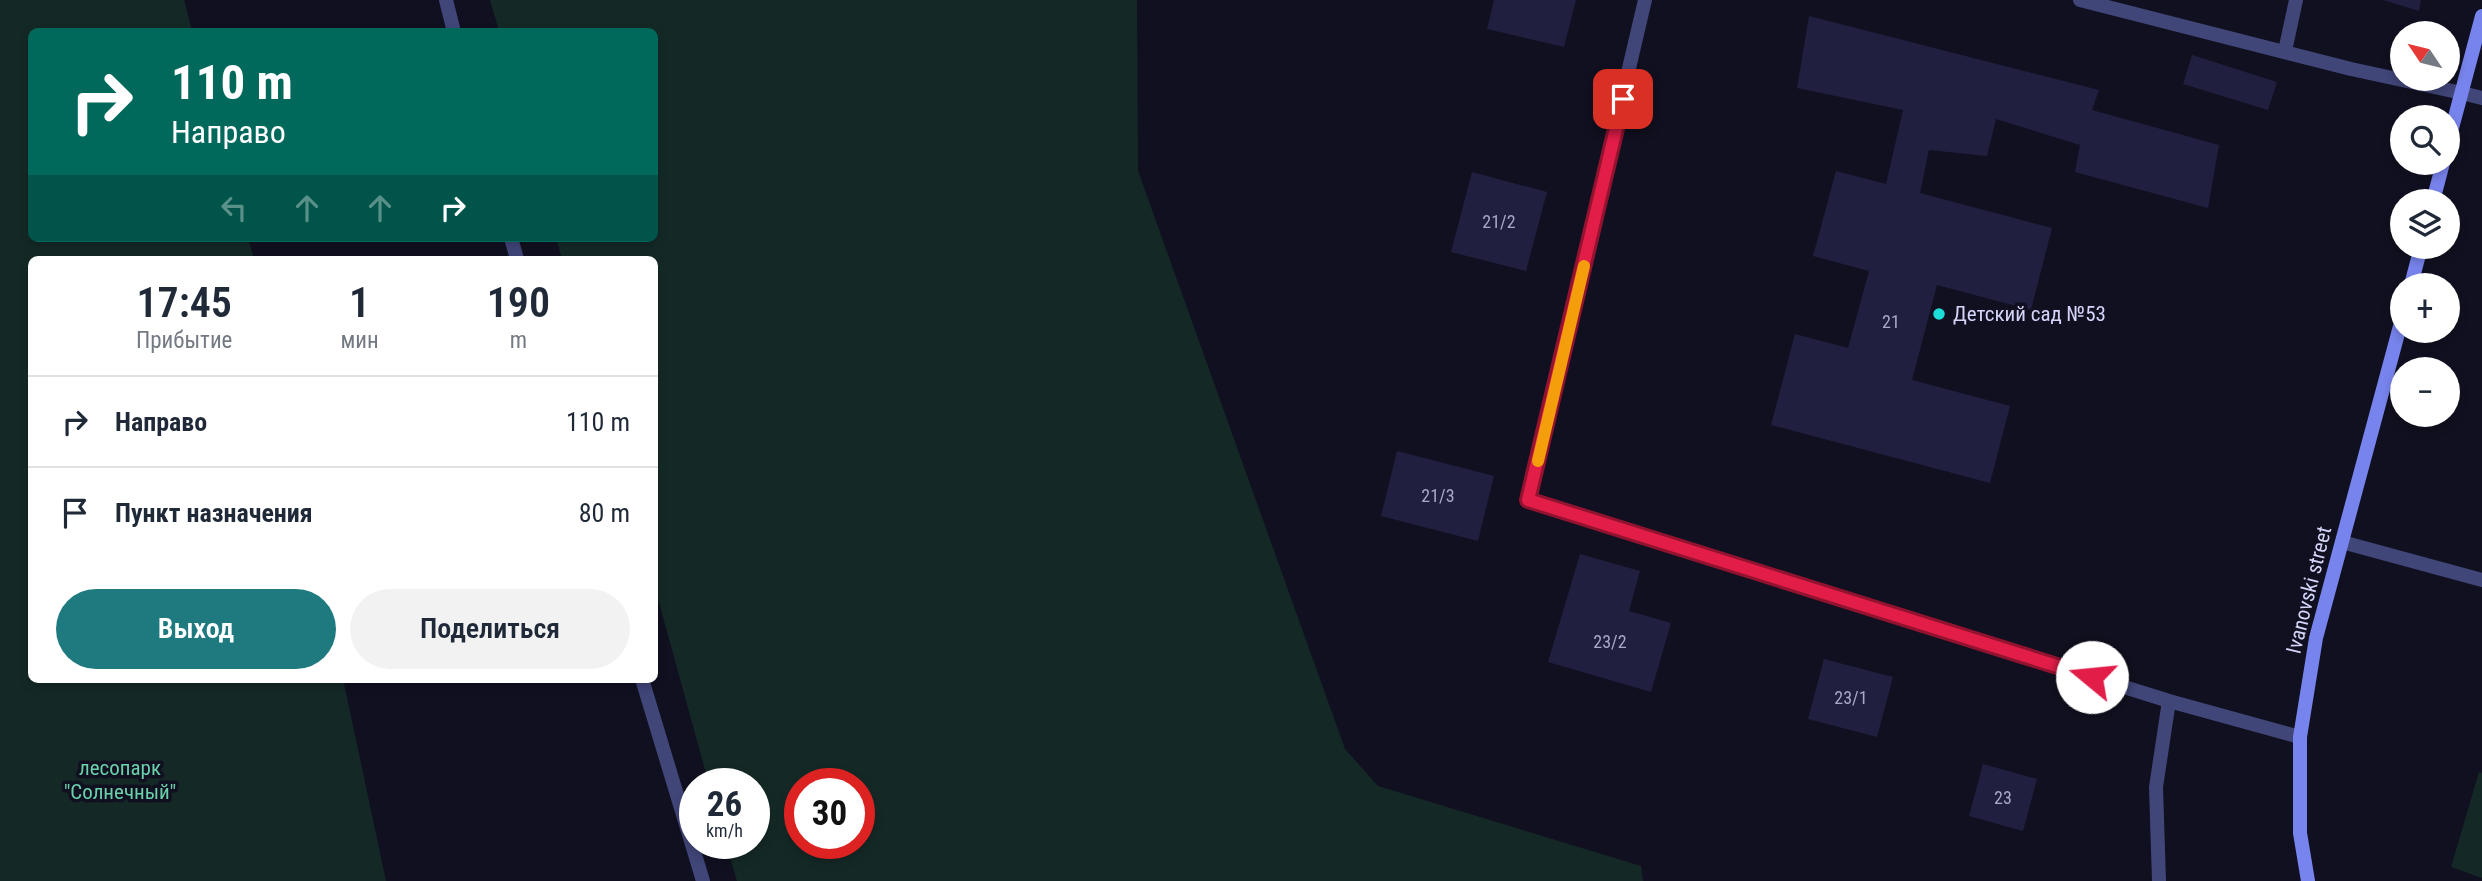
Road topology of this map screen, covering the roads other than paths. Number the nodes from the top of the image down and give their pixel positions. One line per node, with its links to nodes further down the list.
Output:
1 (446, 0): 6 (street)
2 (1645, 0): 15 (street)
3 (2080, 0): 7 (street)
4 (2296, 0): 7 (street)
5 (2482, 16): 8 (main road)
6 (453, 28)
7 (2285, 51): 8 (street)
8 (2462, 93): 9 (street); 10 (main road)
9 (2482, 98)
10 (2459, 105)
11 (2396, 343): 12 (main road, Ivanovski street)
12 (2343, 542): 13 (street); 16 (main road, Ivanovski street)
13 (2482, 580)
14 (643, 683): 17 (street)
15 (2169, 701): 16 (street); 18 (street)
16 (2300, 737): 19 (main road, Ivanovski street)
17 (703, 881)
18 (2159, 881)
19 (2308, 881)

